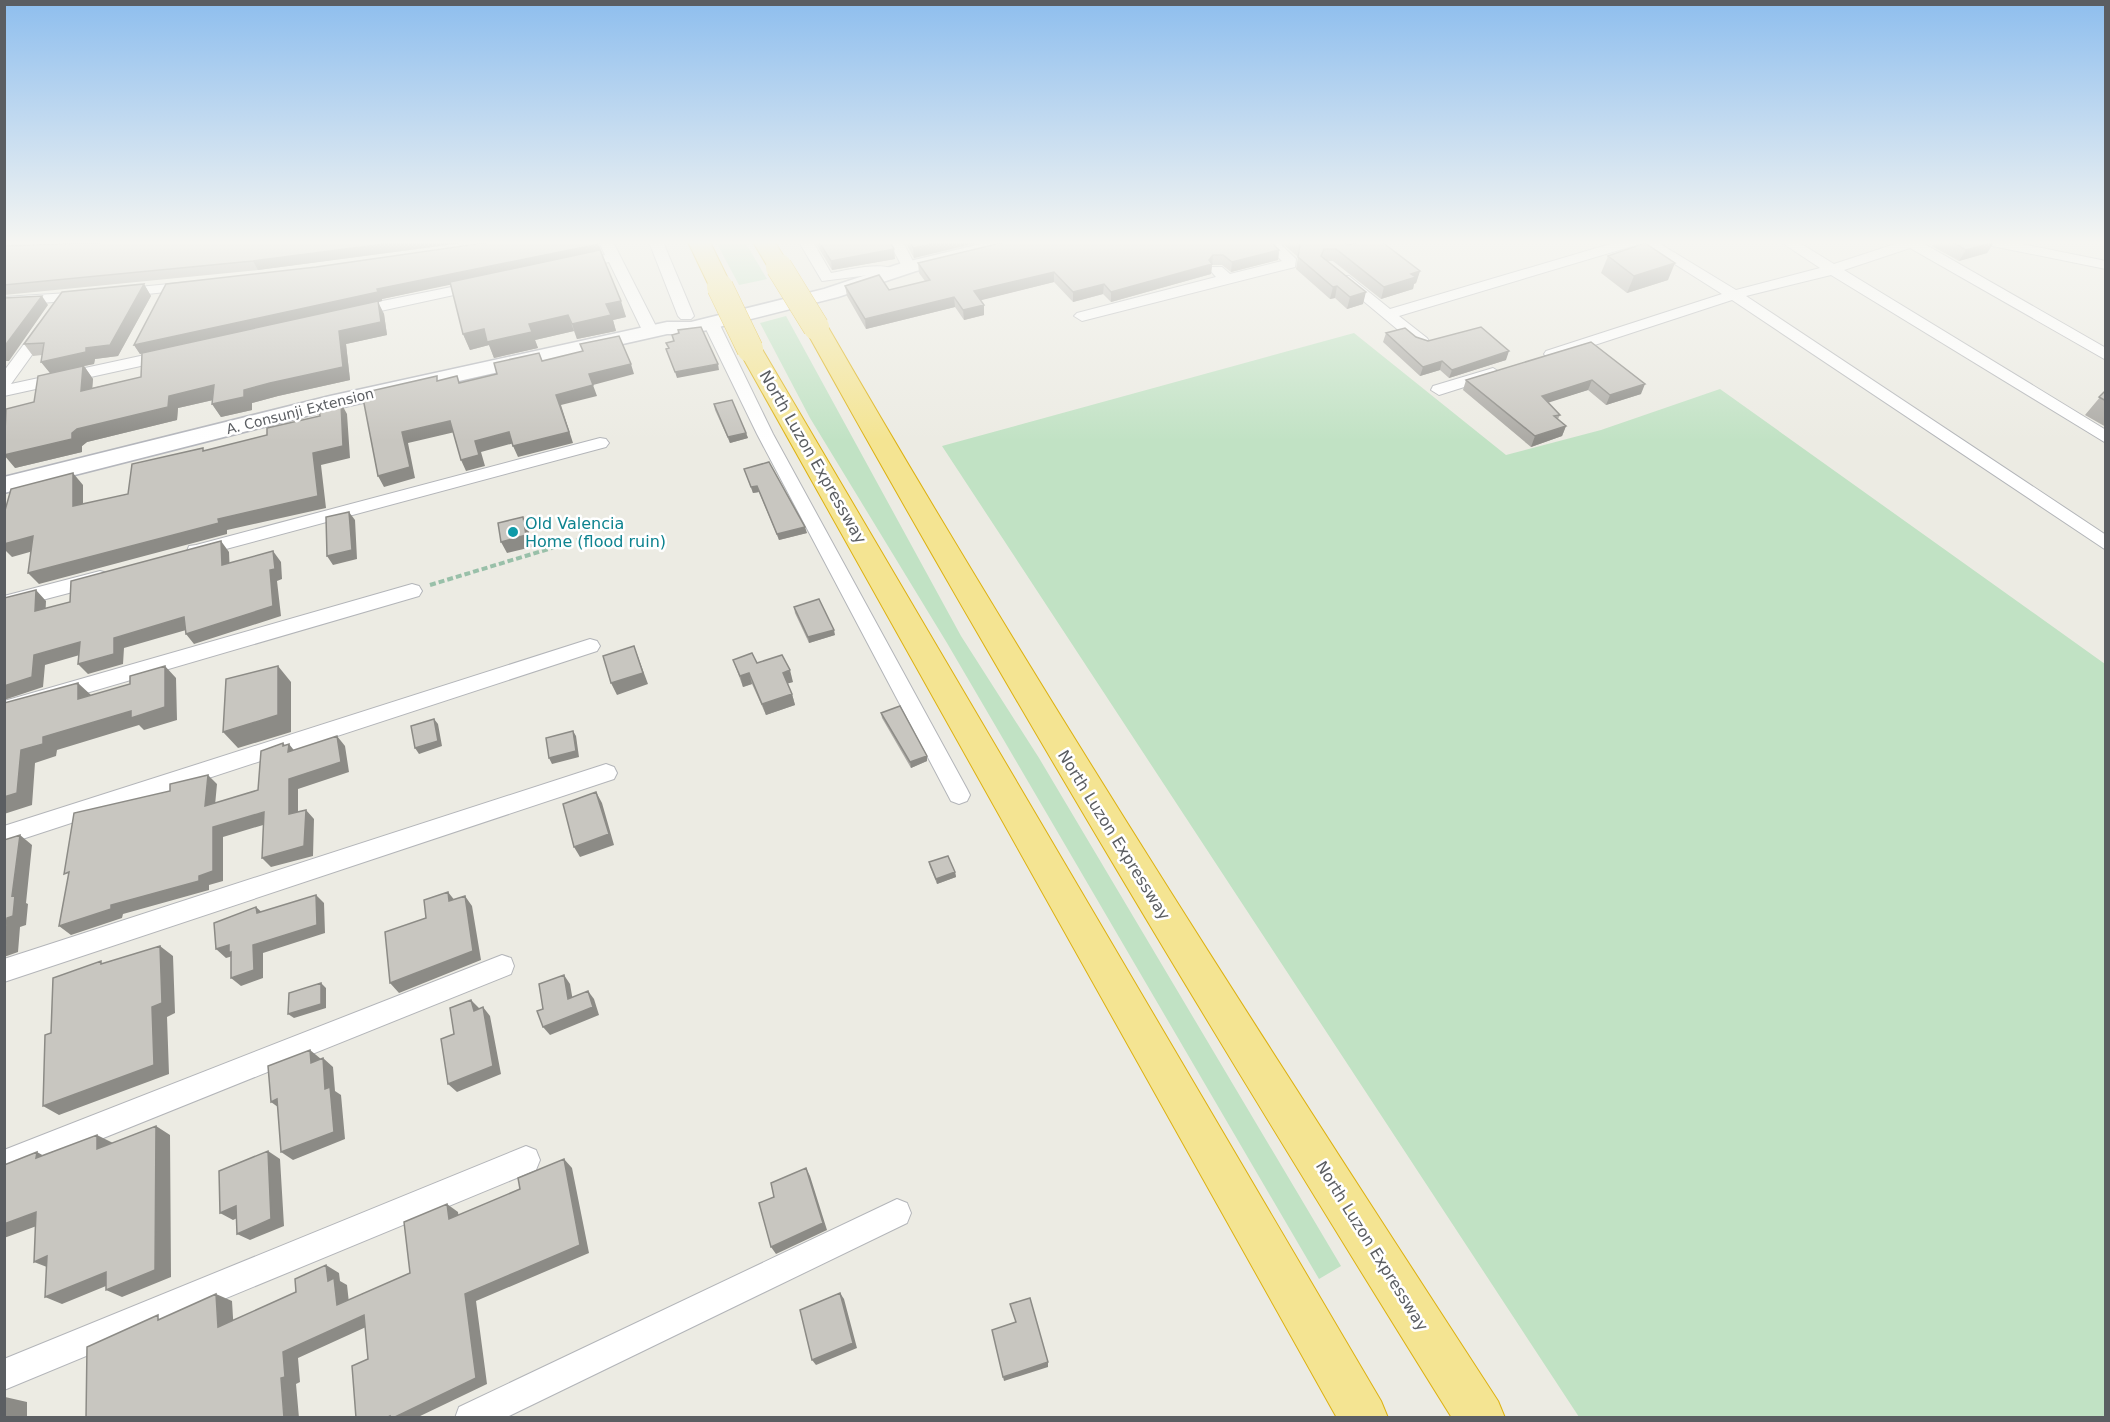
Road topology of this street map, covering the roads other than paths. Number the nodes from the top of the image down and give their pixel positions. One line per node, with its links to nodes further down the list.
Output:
1 (56, 308): 29 (street)
2 (374, 308): 16 (street)
3 (646, 308): 21 (street)
4 (683, 308): 18 (street)
5 (718, 308): 18 (main road)
6 (730, 308): 52 (highway, North Luzon Expressway, bridge)
7 (770, 308): 20 (main road)
8 (805, 308): 53 (highway, North Luzon Expressway, bridge)
9 (1112, 308): 19 (street)
10 (1380, 308): 17 (street)
11 (1410, 308): 17 (street)
12 (1692, 308): 26 (street)
13 (1753, 308): 35 (street)
14 (1894, 308): 32 (street)
15 (2026, 308): 25 (street)
16 (343, 315)
17 (1388, 315): 22 (street)
18 (686, 316): 21 (main road)
19 (1082, 316)
20 (711, 323): 21 (main road); 43 (street)
21 (659, 330): 34 (main road, A. Consunji Extension)
22 (1421, 341)
23 (134, 346): 27 (street)
24 (181, 351): 27 (street)
25 (2106, 355)
26 (1541, 358)
27 (124, 365): 31 (street)
28 (1507, 368): 30 (street)
29 (4, 383)
30 (1439, 390)
31 (4, 391)
32 (2106, 438)
33 (600, 442): 36 (street)
34 (9, 490)
35 (2106, 544)
36 (176, 557)
37 (119, 572): 39 (street)
38 (412, 591): 41 (street)
39 (4, 603)
40 (590, 646): 44 (street)
41 (4, 709)
42 (606, 773): 46 (street)
43 (959, 795)
44 (4, 836)
45 (502, 966): 48 (street)
46 (4, 971)
47 (526, 1160): 50 (street)
48 (4, 1164)
49 (897, 1213): 51 (street)
50 (4, 1375)
51 (470, 1418)
52 (1364, 1418)
53 (1481, 1418)

